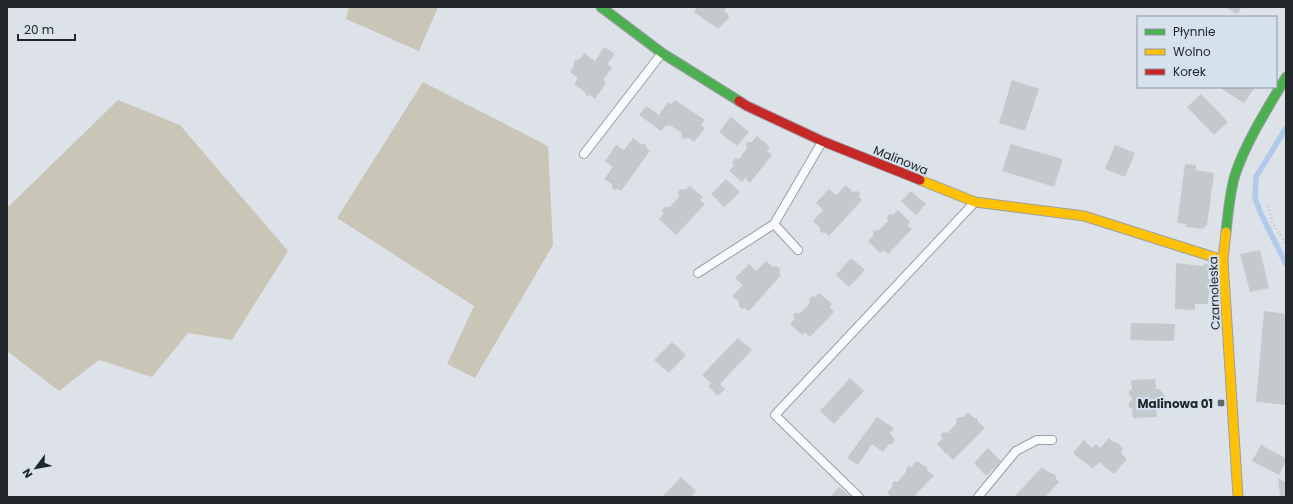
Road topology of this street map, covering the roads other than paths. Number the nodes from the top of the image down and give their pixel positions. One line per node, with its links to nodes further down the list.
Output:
1 (600, 7): 2 (street, Malinowa)
2 (662, 53): 4 (street, Malinowa); 5 (lane)
3 (1286, 77): 9 (street, Czarnoleska)
4 (822, 142): 6 (street, Malinowa); 7 (lane)
5 (584, 154)
6 (974, 202): 9 (street, Malinowa); 12 (lane)
7 (774, 224): 8 (lane); 10 (lane)
8 (798, 250)
9 (1223, 260): 14 (street, Czarnoleska)
10 (698, 273)
11 (1052, 440): 13 (lane)
12 (859, 497)
13 (978, 497)
14 (1238, 497)

